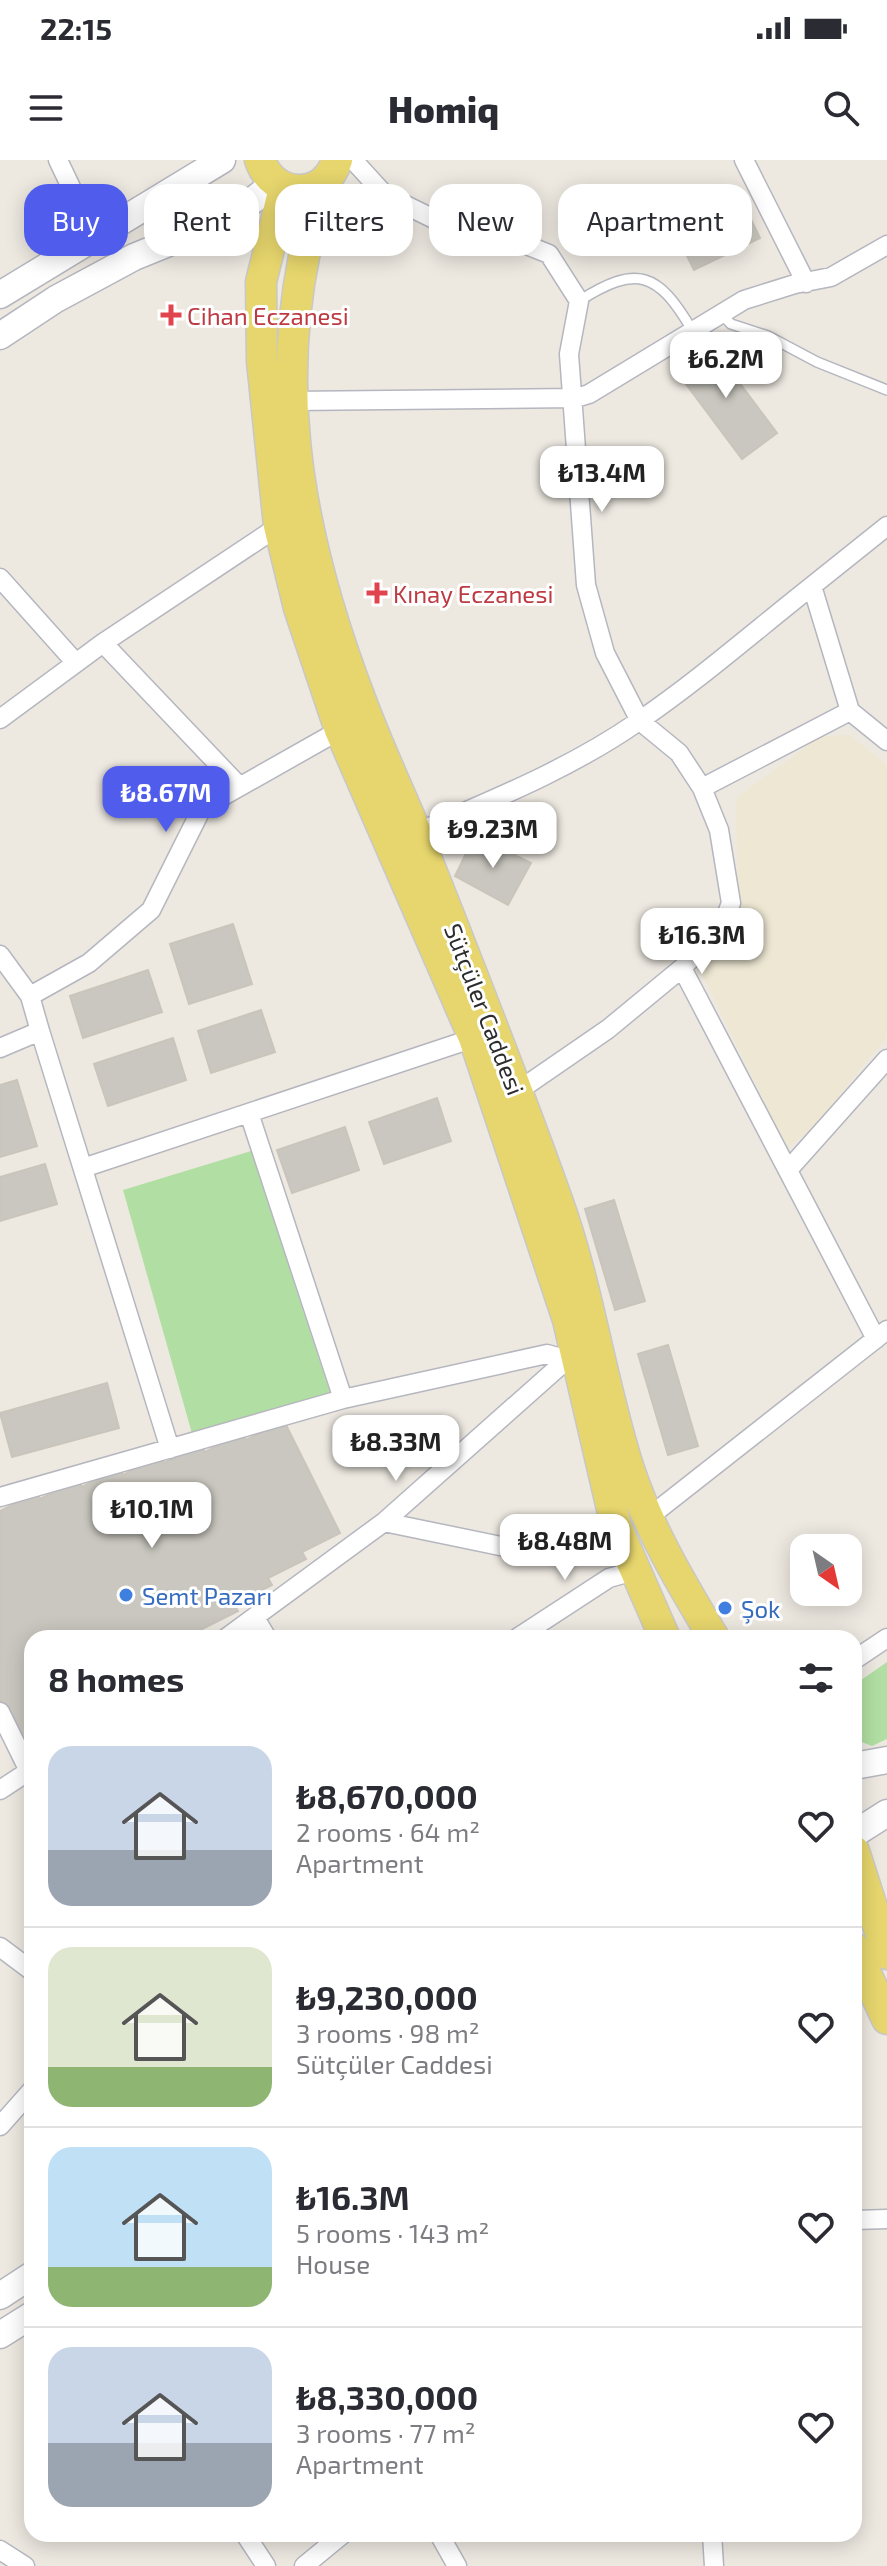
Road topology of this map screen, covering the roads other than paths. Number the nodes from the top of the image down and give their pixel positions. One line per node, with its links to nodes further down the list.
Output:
1 (58, 160): 6 (street)
2 (222, 160): 7 (main road)
3 (744, 160): 10 (street)
4 (338, 167): 5 (main road); 12 (street); 18 (main road, Sütçüler Caddesi)
5 (273, 177): 15 (main road); 19 (main road, Sütçüler Caddesi)
6 (69, 184)
7 (128, 218)
8 (887, 245): 10 (street)
9 (65, 256): 11 (main road)
10 (806, 283): 13 (street)
11 (0, 295)
12 (579, 301): 14 (lane); 17 (street)
13 (719, 312): 14 (street); 16 (lane)
14 (692, 330): 17 (street)
15 (0, 336)
16 (887, 390)
17 (572, 399): 18 (street); 27 (street)
18 (292, 401): 32 (main road, Sütçüler Caddesi)
19 (279, 526): 23 (street); 28 (main road, Sütçüler Caddesi)
20 (887, 526): 22 (street)
21 (0, 578): 24 (street)
22 (812, 586): 25 (street); 27 (street)
23 (103, 643): 24 (street); 30 (street)
24 (76, 663): 26 (street)
25 (850, 711): 29 (street); 31 (street)
26 (0, 719)
27 (640, 721): 31 (street); 32 (street)
28 (340, 730): 30 (street); 37 (main road, Sütçüler Caddesi)
29 (887, 741)
30 (239, 786): 35 (street)
31 (702, 788): 34 (street)
32 (416, 833): 40 (main road, Sütçüler Caddesi)
33 (0, 955): 35 (street)
34 (682, 968): 40 (street); 43 (street)
35 (30, 996): 36 (street)
36 (40, 1031): 38 (street); 42 (street)
37 (474, 1038): 41 (street); 45 (main road, Sütçüler Caddesi)
38 (0, 1048)
39 (887, 1059): 43 (street)
40 (518, 1091): 49 (main road, Sütçüler Caddesi)
41 (249, 1113): 42 (street); 46 (street)
42 (83, 1168): 47 (street)
43 (788, 1170): 44 (street)
44 (881, 1335): 49 (street)
45 (571, 1356): 46 (street); 50 (street); 51 (main road, Sütçüler Caddesi)
46 (343, 1399): 47 (street)
47 (170, 1449): 48 (street)
48 (0, 1497)
49 (649, 1517): 58 (main road, Sütçüler Caddesi)
50 (384, 1522): 51 (street); 53 (street)
51 (616, 1526): 52 (main road, Sütçüler Caddesi)
52 (634, 1571): 56 (street); 57 (main road, Sütçüler Caddesi)
53 (255, 1618): 54 (street); 55 (street)
54 (238, 1630)
55 (262, 1630)
56 (529, 1630)
57 (661, 1630)
58 (709, 1630)
59 (887, 1638): 60 (street)
60 (862, 1655)
61 (0, 1712): 62 (street)
62 (24, 1757)
63 (887, 1760): 64 (main road)
64 (862, 1765)
65 (24, 1775): 66 (street)
66 (0, 1790)
67 (887, 1813): 68 (main road)
68 (862, 1829)
69 (862, 1876): 71 (main road)
70 (0, 1947): 72 (street)
71 (887, 1954)
72 (24, 1965)
73 (862, 1965): 74 (main road)
74 (887, 2019)
75 (24, 2099): 76 (street)
76 (0, 2126)
77 (887, 2219): 78 (street)
78 (862, 2220)
79 (24, 2280): 80 (main road)
80 (0, 2296)
81 (24, 2320): 82 (main road)
82 (0, 2335)
83 (250, 2542): 89 (street)
84 (333, 2542): 90 (street)
85 (444, 2542): 91 (street)
86 (712, 2542): 92 (street)
87 (0, 2550): 88 (street)
88 (25, 2566)
89 (266, 2566)
90 (304, 2566)
91 (457, 2566)
92 (714, 2566)

